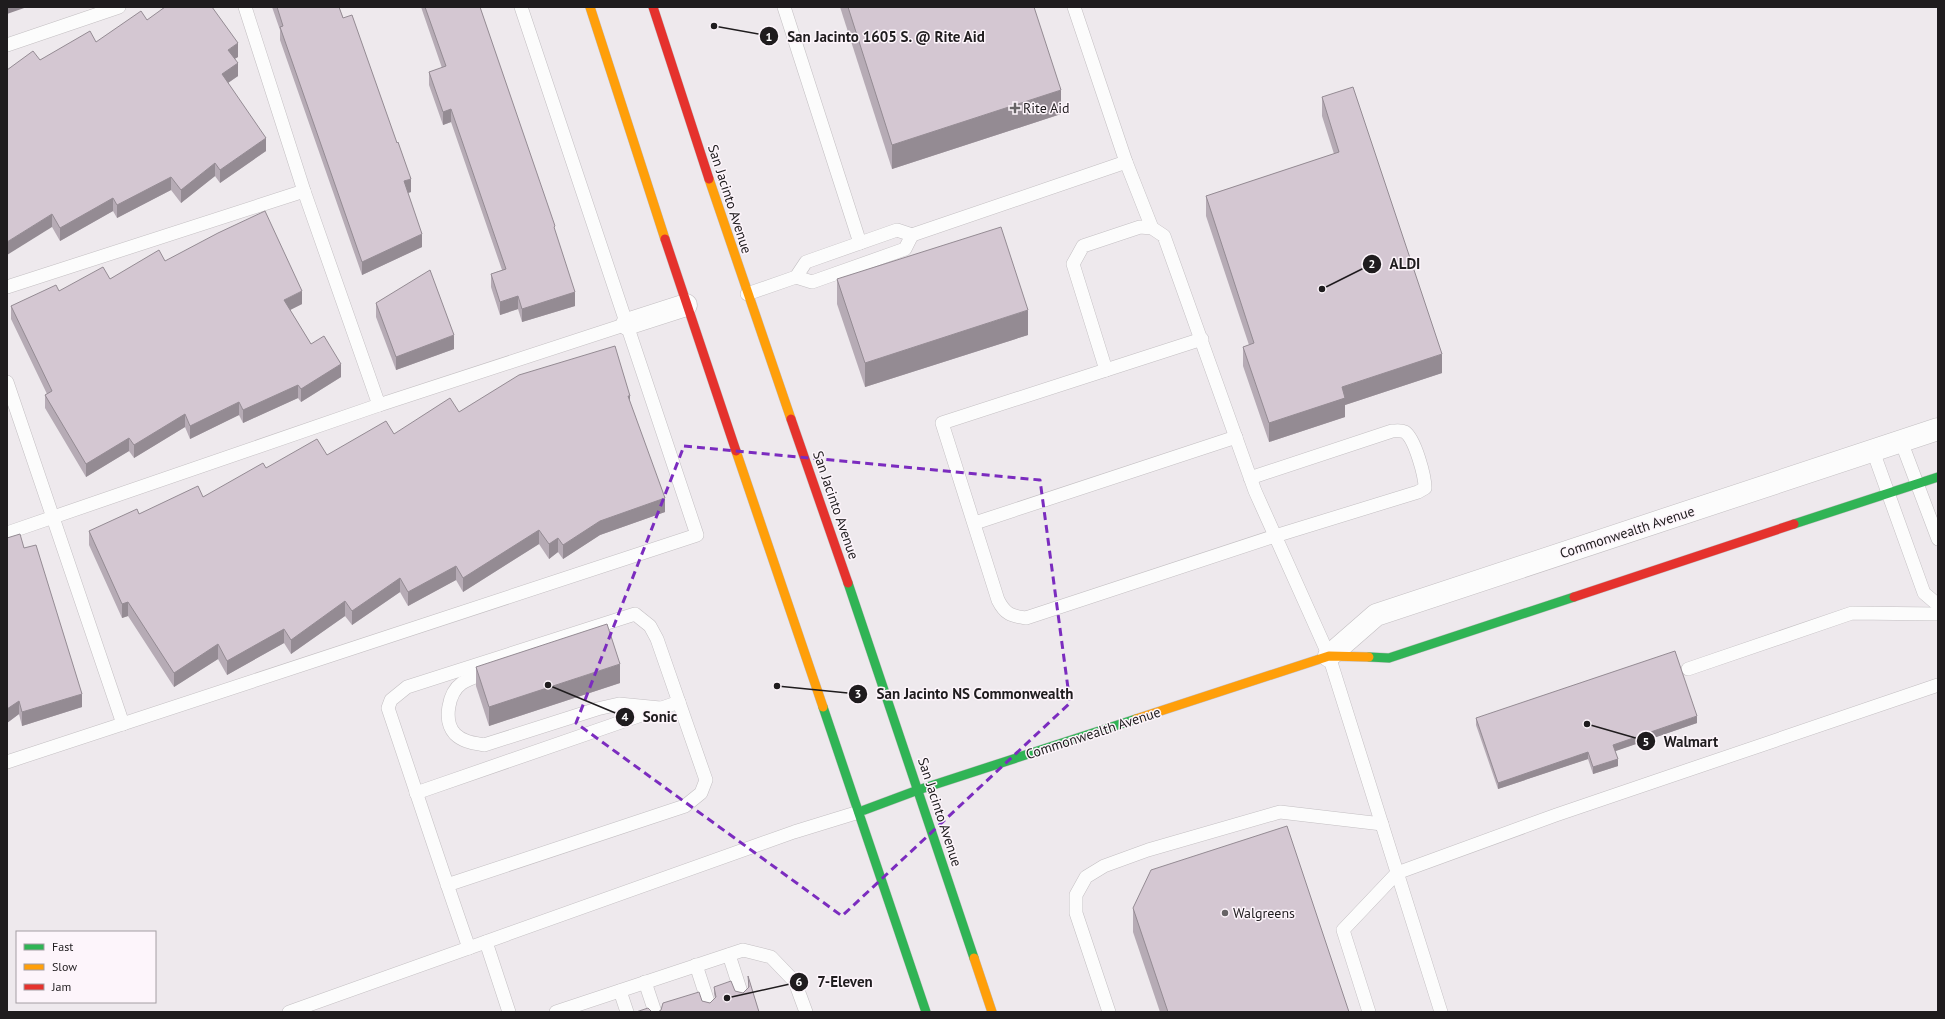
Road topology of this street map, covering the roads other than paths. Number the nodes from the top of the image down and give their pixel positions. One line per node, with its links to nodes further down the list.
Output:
1 (119, 7): 8 (lane)
2 (245, 7): 10 (lane)
3 (521, 7): 18 (lane)
4 (590, 7): 17 (main road)
5 (653, 7): 16 (main road, San Jacinto Avenue)
6 (784, 7): 13 (lane)
7 (1074, 7): 9 (lane)
8 (7, 45)
9 (1126, 162): 11 (lane); 12 (lane)
10 (304, 191): 15 (lane); 22 (lane)
11 (1152, 228): 19 (lane); 20 (lane)
12 (912, 236): 13 (lane); 14 (lane)
13 (860, 243): 14 (lane)
14 (796, 277): 16 (lane)
15 (7, 287)
16 (747, 294): 46 (main road, San Jacinto Avenue)
17 (686, 305): 18 (street); 48 (main road)
18 (627, 324): 22 (lane); 44 (lane)
19 (1202, 339): 20 (lane); 24 (lane)
20 (1106, 370): 32 (lane)
21 (7, 382): 31 (lane)
22 (379, 405): 31 (lane)
23 (1938, 429): 25 (street, Commonwealth Avenue)
24 (1236, 437): 28 (lane); 32 (lane)
25 (1901, 441): 26 (street, Commonwealth Avenue); 29 (lane)
26 (1873, 451): 30 (lane); 39 (street, Commonwealth Avenue)
27 (1938, 477): 29 (main road, Commonwealth Avenue)
28 (1250, 478): 34 (lane); 34 (lane)
29 (1918, 483): 30 (main road, Commonwealth Avenue); 35 (lane)
30 (1888, 493): 36 (lane); 39 (main road, Commonwealth Avenue)
31 (52, 518): 33 (lane); 44 (lane)
32 (974, 523): 34 (lane)
33 (7, 533)
34 (1275, 536): 39 (lane)
35 (1938, 539)
36 (1938, 605)
37 (1938, 614): 40 (lane)
38 (586, 630): 42 (lane); 43 (lane); 47 (lane)
39 (1329, 656): 46 (main road, Commonwealth Avenue); 49 (lane)
40 (1688, 668)
41 (1938, 684): 50 (lane)
42 (678, 702): 43 (lane); 51 (lane)
43 (660, 708): 47 (lane)
44 (123, 724): 45 (lane)
45 (7, 762)
46 (918, 790): 48 (main road, Commonwealth Avenue); 67 (main road, San Jacinto Avenue)
47 (416, 792): 51 (lane)
48 (859, 812): 52 (lane); 66 (main road)
49 (1382, 824): 50 (lane); 68 (lane)
50 (1397, 873): 69 (lane); 70 (lane)
51 (447, 885): 53 (lane)
52 (486, 942): 53 (lane); 61 (lane)
53 (468, 948): 60 (lane)
54 (728, 955): 55 (lane); 58 (lane); 65 (lane)
55 (696, 965): 56 (lane); 59 (lane)
56 (645, 982): 57 (lane); 64 (lane)
57 (620, 991): 62 (lane); 63 (lane)
58 (741, 992)
59 (708, 1002)
60 (289, 1012)
61 (509, 1012)
62 (556, 1012)
63 (627, 1012)
64 (655, 1012)
65 (806, 1012)
66 (926, 1012)
67 (992, 1012)
68 (1109, 1012)
69 (1369, 1012)
70 (1441, 1012)

